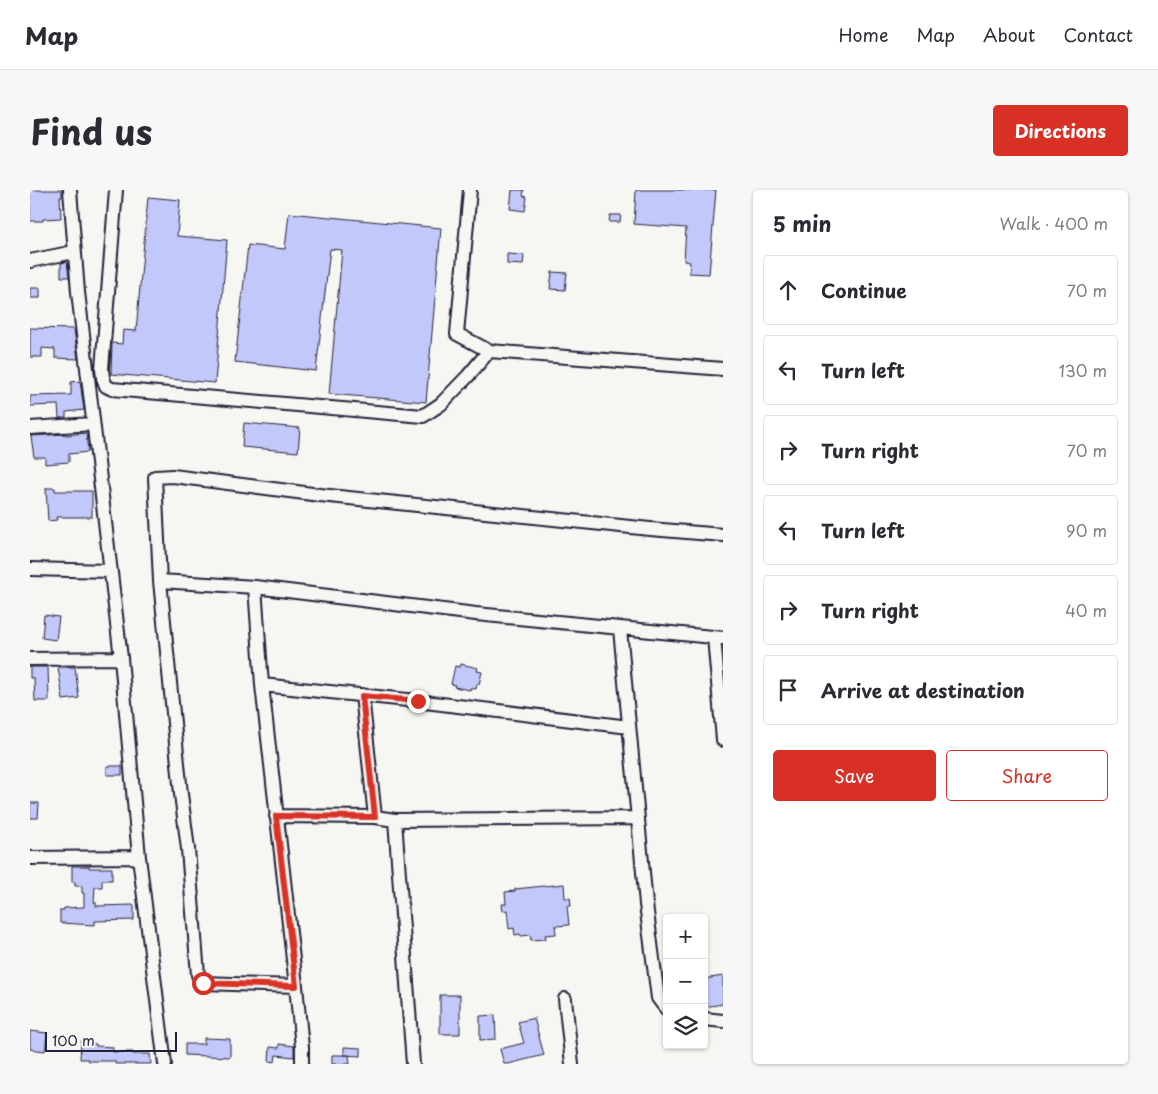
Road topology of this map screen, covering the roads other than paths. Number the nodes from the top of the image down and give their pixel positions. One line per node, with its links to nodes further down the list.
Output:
1 (70, 190): 4 (street)
2 (116, 190): 6 (street)
3 (470, 190): 6 (street)
4 (74, 252): 5 (street); 8 (street)
5 (30, 261)
6 (489, 352): 7 (street)
7 (723, 369)
8 (93, 424): 9 (street); 12 (street)
9 (30, 428)
10 (723, 535): 13 (street)
11 (30, 569): 12 (street)
12 (110, 570): 17 (street)
13 (160, 581): 14 (street); 29 (street)
14 (255, 587): 15 (street); 19 (street)
15 (620, 629): 16 (street); 21 (street)
16 (718, 637): 22 (street)
17 (121, 658): 18 (street); 27 (street)
18 (30, 659)
19 (262, 685): 20 (street); 23 (street)
20 (362, 696): 21 (street); 24 (street)
21 (629, 727): 25 (street)
22 (723, 740)
23 (276, 816): 24 (street); 29 (street)
24 (375, 817): 26 (street)
25 (638, 818): 26 (street); 31 (street)
26 (395, 820): 36 (street)
27 (139, 857): 28 (street); 34 (street)
28 (30, 858)
29 (296, 986): 35 (street)
30 (565, 999): 37 (street)
31 (663, 1005)
32 (708, 1019): 33 (street)
33 (723, 1021)
34 (165, 1064)
35 (302, 1064)
36 (413, 1064)
37 (572, 1064)

